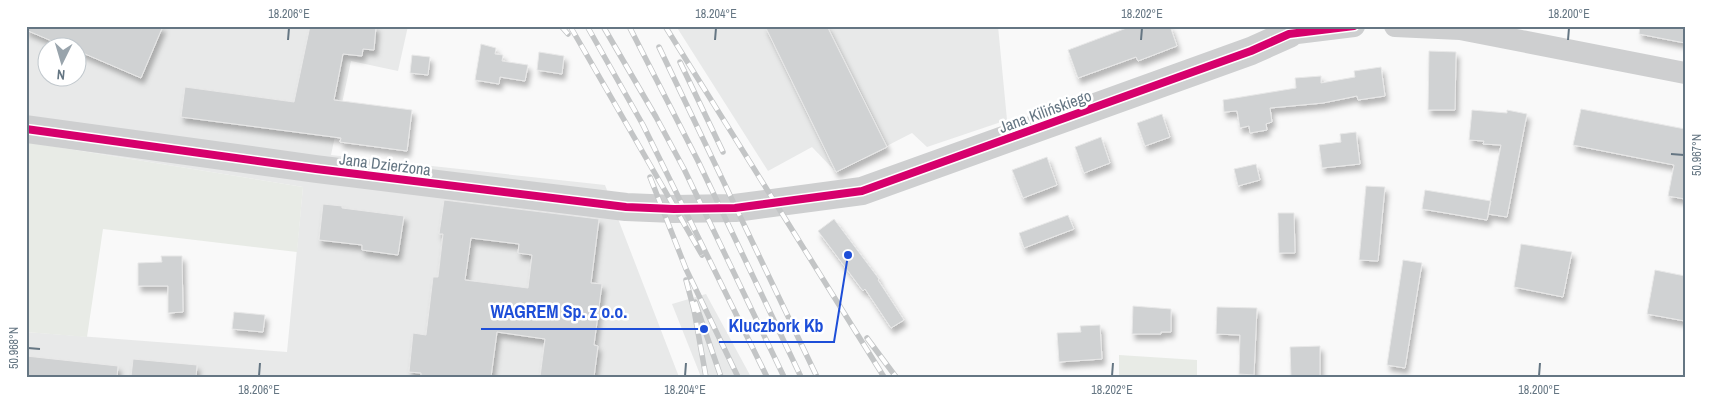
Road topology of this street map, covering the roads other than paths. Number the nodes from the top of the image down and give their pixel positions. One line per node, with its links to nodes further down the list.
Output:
1 (1354, 26): 3 (street, Jana Kilińskiego)
2 (1395, 26): 4 (street)
3 (1292, 30): 6 (street, Jana Kilińskiego)
4 (1685, 73)
5 (26, 129): 6 (street, Jana Dzierżona)
6 (742, 207)

